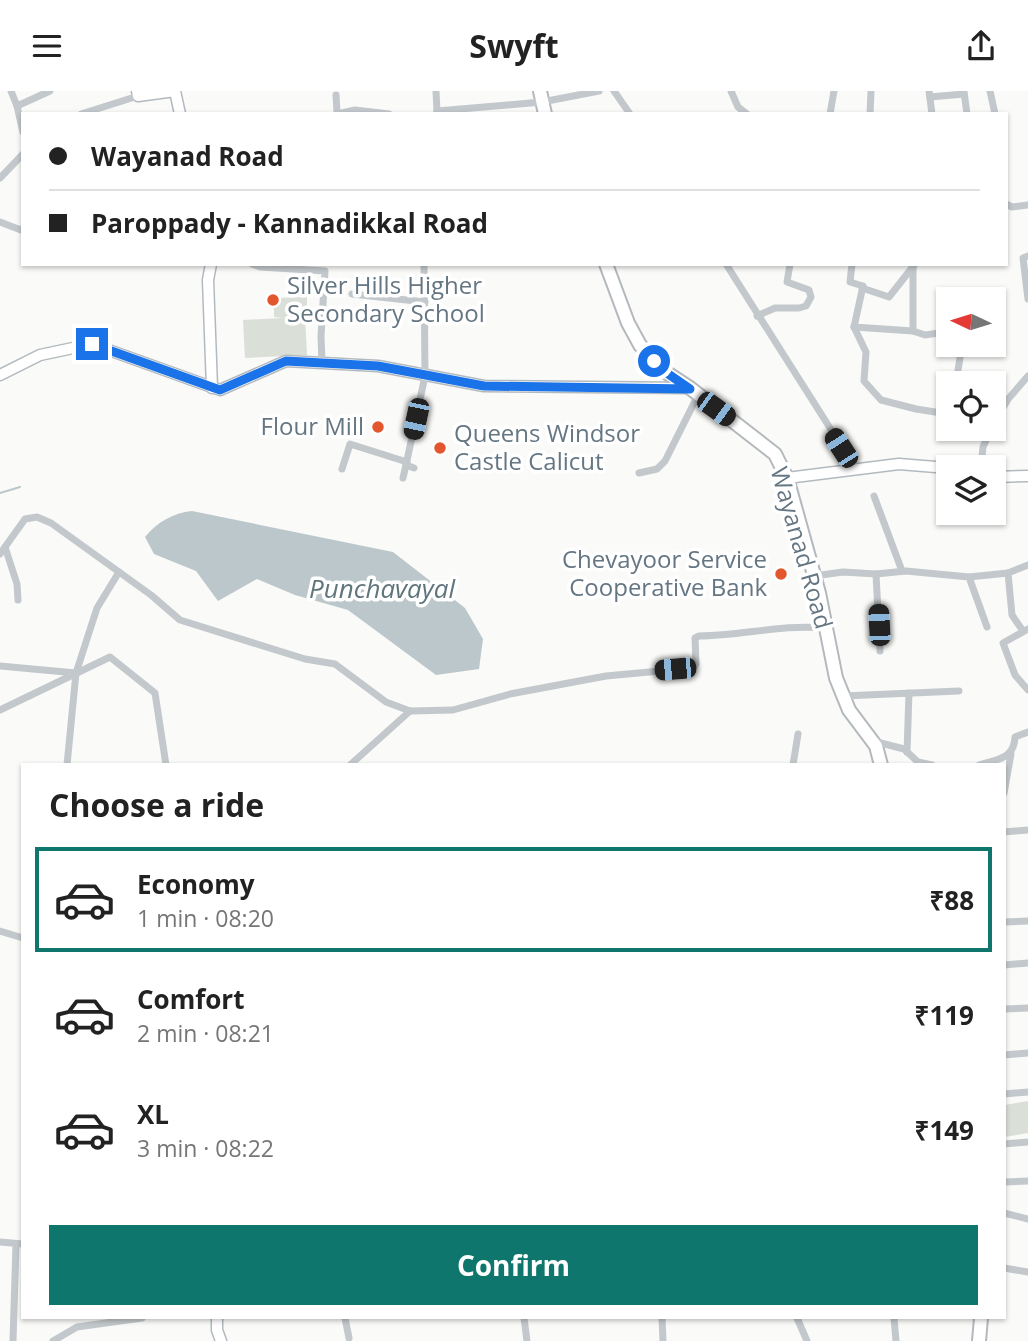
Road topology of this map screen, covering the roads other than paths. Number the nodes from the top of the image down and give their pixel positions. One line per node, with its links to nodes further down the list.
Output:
1 (11, 91): 15 (street)
2 (50, 91): 15 (street)
3 (436, 91): 21 (street)
4 (599, 91): 14 (street)
5 (614, 91): 23 (street)
6 (730, 91): 24 (street)
7 (834, 91): 25 (street)
8 (871, 91): 26 (street)
9 (990, 91): 29 (street)
10 (137, 93): 16 (street); 17 (main road)
11 (964, 93): 12 (street); 28 (street)
12 (930, 94): 27 (street)
13 (336, 95): 18 (street)
14 (543, 102): 22 (street)
15 (17, 106): 30 (street)
16 (86, 112)
17 (180, 112)
18 (337, 112)
19 (343, 112): 20 (street)
20 (372, 112)
21 (436, 112)
22 (446, 112)
23 (629, 112)
24 (744, 112)
25 (830, 112)
26 (870, 112)
27 (932, 112)
28 (967, 112)
29 (995, 112)
30 (21, 123)
31 (21, 157): 32 (street)
32 (0, 179)
33 (1008, 205): 34 (street)
34 (1028, 205)
35 (0, 222): 36 (street)
36 (21, 230)
37 (1028, 255): 48 (street)
38 (211, 266): 58 (main road)
39 (269, 266): 54 (street)
40 (424, 266): 49 (street)
41 (607, 266): 59 (highway, Wayanad Road)
42 (727, 266): 50 (street)
43 (790, 266): 50 (street)
44 (852, 266): 46 (street)
45 (914, 266): 46 (street); 52 (street)
46 (862, 288): 51 (street)
47 (352, 294): 49 (street)
48 (1028, 299)
49 (425, 302): 56 (street)
50 (757, 316): 65 (street)
51 (854, 327): 52 (street); 61 (street)
52 (913, 331): 53 (street)
53 (936, 334)
54 (322, 363): 56 (main road); 58 (main road)
55 (0, 375): 58 (main road)
56 (425, 376): 59 (main road); 62 (street)
57 (1028, 376): 60 (street)
58 (212, 387)
59 (694, 392): 66 (street); 70 (highway, Wayanad Road)
60 (1006, 403)
61 (936, 412)
62 (409, 465): 64 (street); 69 (street)
63 (936, 466): 65 (main road)
64 (342, 469)
65 (856, 470): 70 (main road)
66 (639, 473)
67 (1028, 476): 68 (main road)
68 (1006, 477)
69 (403, 478)
70 (787, 478): 79 (highway, Wayanad Road)
71 (874, 496): 75 (street)
72 (5, 547): 73 (street); 76 (street); 81 (street)
73 (0, 554)
74 (1028, 565): 77 (street)
75 (902, 571): 78 (street); 80 (street)
76 (119, 572): 87 (street); 93 (street)
77 (1008, 573): 80 (street); 84 (street)
78 (876, 575): 79 (street); 85 (street)
79 (814, 576): 83 (highway, Wayanad Road)
80 (969, 577): 82 (street)
81 (18, 600)
82 (987, 627)
83 (824, 628): 91 (highway, Wayanad Road); 93 (street)
84 (1025, 630): 88 (street)
85 (880, 651)
86 (0, 666): 87 (street)
87 (76, 673): 92 (street); 99 (street); 100 (street)
88 (1028, 690)
89 (959, 691): 90 (street)
90 (909, 693): 91 (street); 97 (street)
91 (842, 696): 96 (highway, Wayanad Road)
92 (0, 710)
93 (410, 711): 101 (street)
94 (1028, 732): 98 (street)
95 (798, 734): 102 (street)
96 (872, 741): 97 (street); 103 (highway, Wayanad Road)
97 (907, 752): 104 (street)
98 (1011, 754): 105 (street); 106 (street)
99 (67, 763)
100 (166, 763)
101 (352, 763)
102 (793, 763)
103 (880, 763)
104 (923, 763)
105 (985, 763)
106 (1006, 782)
107 (1028, 830): 108 (street)
108 (1006, 832)
109 (1028, 921): 110 (street)
110 (1006, 922)
111 (0, 931): 112 (street)
112 (21, 938)
113 (1028, 963): 114 (street)
114 (1006, 965)
115 (1028, 1008): 116 (street)
116 (1006, 1009)
117 (1028, 1053): 118 (street)
118 (1006, 1055)
119 (1028, 1092): 120 (street)
120 (1006, 1094)
121 (1028, 1142): 122 (street)
122 (1006, 1144)
123 (1028, 1181): 124 (street)
124 (1006, 1182)
125 (1006, 1214): 126 (street)
126 (1028, 1219)
127 (0, 1242): 128 (street)
128 (20, 1244): 140 (street)
129 (1006, 1268): 130 (street)
130 (1028, 1272)
131 (135, 1319): 141 (street)
132 (217, 1319): 142 (main road)
133 (345, 1319): 139 (street)
134 (524, 1319): 143 (street)
135 (662, 1319): 144 (street)
136 (797, 1319): 145 (street)
137 (894, 1319): 146 (street)
138 (981, 1319): 147 (highway)
139 (349, 1338)
140 (13, 1341)
141 (53, 1341)
142 (221, 1341)
143 (527, 1341)
144 (663, 1341)
145 (807, 1341)
146 (896, 1341)
147 (979, 1341)

